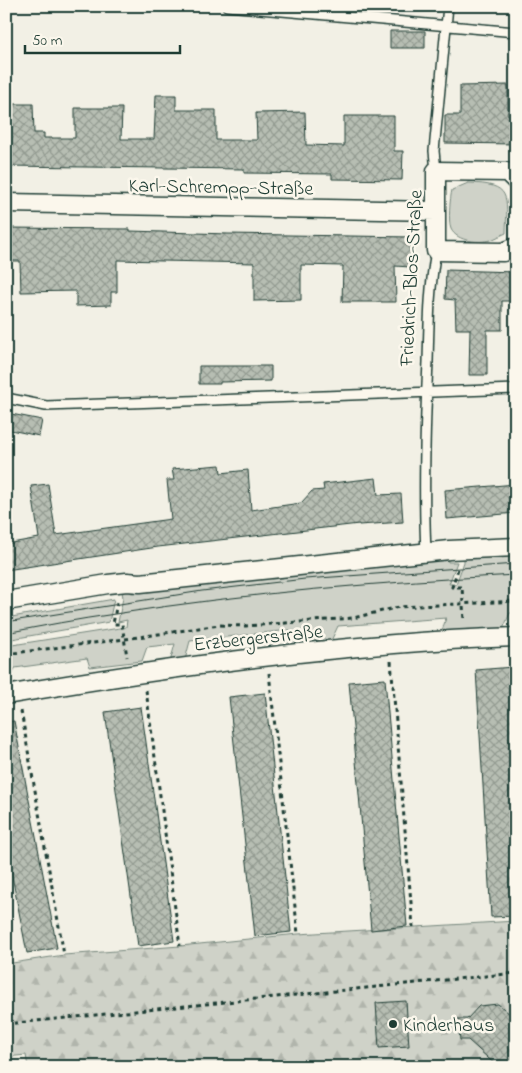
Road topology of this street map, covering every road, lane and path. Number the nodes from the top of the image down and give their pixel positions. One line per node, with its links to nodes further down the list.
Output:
1 (227, 6): 3 (lane)
2 (448, 6): 3 (lane, Friedrich-Blos-Straße)
3 (446, 26): 4 (lane); 5 (lane, Friedrich-Blos-Straße)
4 (516, 32)
5 (436, 171): 6 (street); 8 (street, Friedrich-Blos-Straße)
6 (516, 180)
7 (6, 203): 8 (street, Karl-Schrempp-Straße)
8 (436, 211): 10 (street, Friedrich-Blos-Straße)
9 (516, 247): 10 (street)
10 (436, 252): 12 (lane, Friedrich-Blos-Straße)
11 (516, 389): 12 (lane)
12 (426, 392): 13 (lane); 16 (lane, Friedrich-Blos-Straße)
13 (6, 398)
14 (516, 547): 15 (street)
15 (449, 550): 16 (street); 20 (path)
16 (426, 552): 17 (street)
17 (108, 584): 18 (street); 22 (path)
18 (6, 600)
19 (516, 601): 20 (path)
20 (464, 605): 22 (path); 23 (path)
21 (516, 637): 23 (street, Erzbergerstraße)
22 (125, 639): 24 (path); 27 (path)
23 (465, 639): 27 (street, Erzbergerstraße)
24 (6, 654)
25 (391, 658): 30 (path)
26 (268, 668): 31 (path)
27 (129, 674): 29 (street, Erzbergerstraße)
28 (145, 685): 32 (path)
29 (13, 700): 33 (path)
30 (412, 927)
31 (298, 934)
32 (180, 946)
33 (64, 955)
34 (516, 973): 35 (path)
35 (6, 1024)

